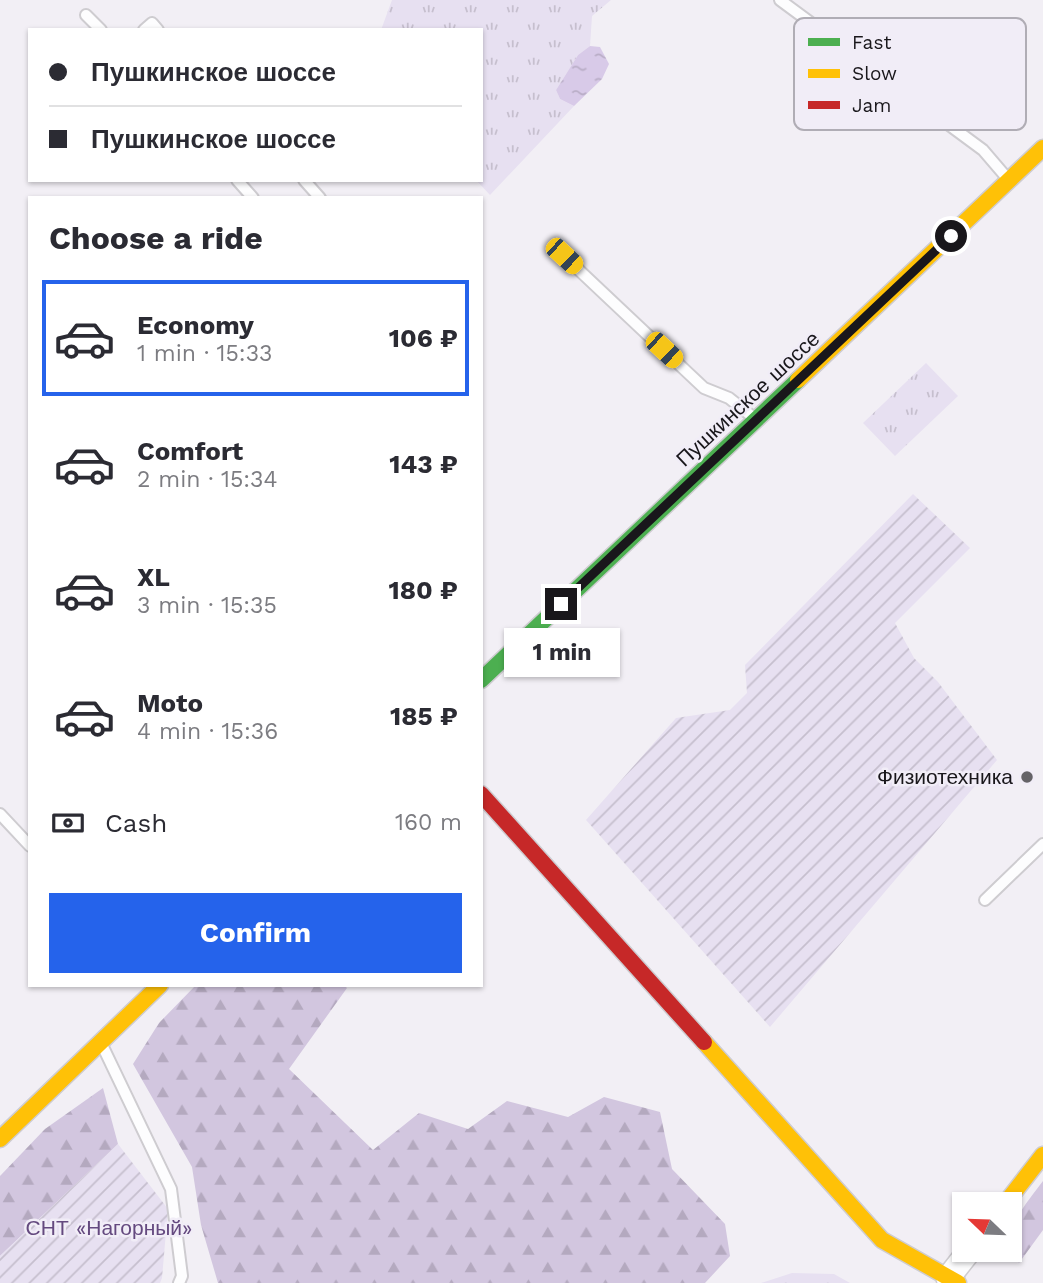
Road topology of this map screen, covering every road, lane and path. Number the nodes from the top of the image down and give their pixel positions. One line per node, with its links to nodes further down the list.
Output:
1 (780, 0): 3 (lane)
2 (86, 15): 4 (lane)
3 (804, 18)
4 (99, 28)
5 (956, 130): 7 (lane)
6 (1043, 148): 7 (main road, Пушкинское шоссе)
7 (1009, 180): 13 (main road, Пушкинское шоссе)
8 (239, 182): 10 (lane)
9 (306, 182): 11 (lane)
10 (251, 196)
11 (318, 196)
12 (564, 256): 13 (lane)
13 (756, 420): 14 (main road, Пушкинское шоссе)
14 (483, 678)
15 (483, 796): 27 (main road)
16 (0, 814): 17 (lane)
17 (28, 844)
18 (1043, 844): 19 (lane)
19 (985, 900)
20 (157, 987): 21 (main road)
21 (100, 1042): 22 (main road); 26 (lane)
22 (0, 1139)
23 (1043, 1154): 24 (main road)
24 (1014, 1192)
25 (963, 1262): 27 (street)
26 (183, 1280)
27 (953, 1280)

